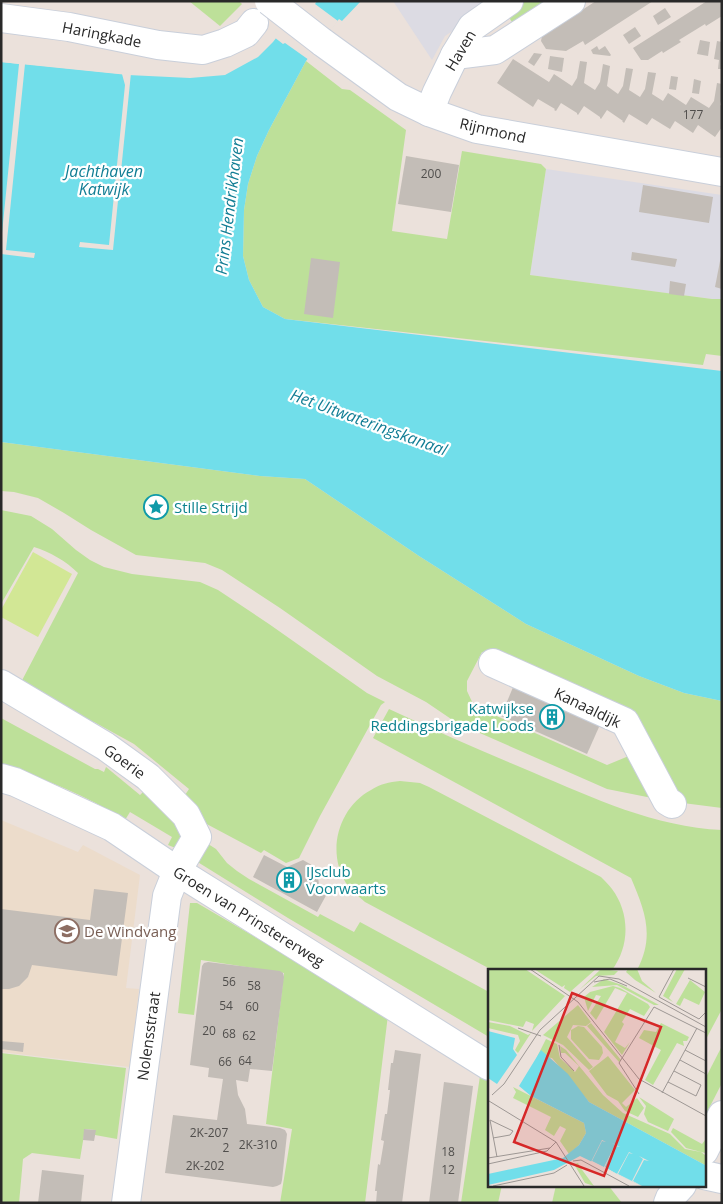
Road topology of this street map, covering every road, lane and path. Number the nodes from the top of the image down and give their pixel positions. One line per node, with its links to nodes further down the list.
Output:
1 (509, 1): 5 (street, Haven)
2 (571, 1): 5 (street)
3 (261, 12): 4 (street, Haringkade); 6 (street, Rijnmond, bridge)
4 (1, 18)
5 (455, 55): 6 (street, Haven)
6 (429, 112): 7 (street, Rijnmond)
7 (722, 172)
8 (493, 663): 11 (street, Kanaaldijk)
9 (1, 684): 12 (street, Goerie)
10 (1, 778): 12 (street, Groen van Prinstererweg)
11 (672, 804)
12 (177, 871): 13 (street, Groen van Prinstererweg); 20 (street, Nolensstraat)
13 (488, 1065)
14 (722, 1115): 15 (street)
15 (706, 1147)
16 (706, 1176): 17 (street)
17 (722, 1179)
18 (681, 1186): 21 (street)
19 (691, 1186): 22 (street)
20 (126, 1203)
21 (668, 1203)
22 (688, 1203)

